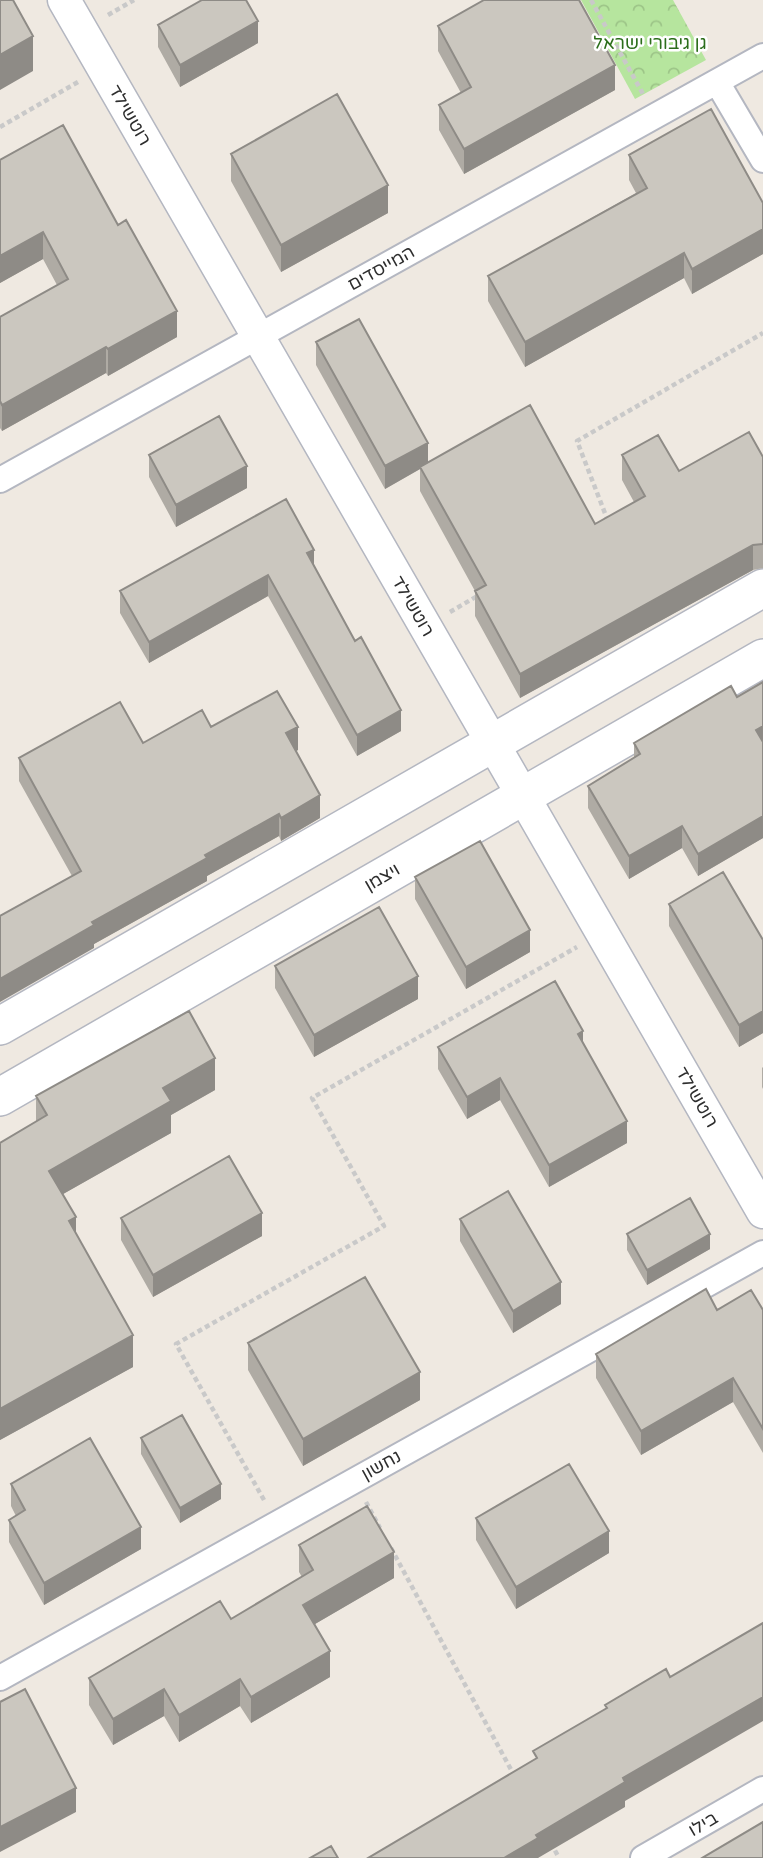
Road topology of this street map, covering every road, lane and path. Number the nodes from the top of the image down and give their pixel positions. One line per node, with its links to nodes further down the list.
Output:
1 (64, 0): 4 (street, רוטשילד)
2 (591, 0): 6 (path)
3 (763, 56): 5 (street, המייסדים)
4 (104, 68): 7 (path); 10 (street, רוטשילד)
5 (717, 82): 6 (street, המייסדים); 8 (street)
6 (655, 116): 10 (street, המייסדים)
7 (0, 127)
8 (763, 160)
9 (763, 333): 12 (path)
10 (258, 337): 11 (street, המייסדים); 17 (street, רוטשילד)
11 (0, 480)
12 (609, 520): 13 (path); 14 (path)
13 (619, 520)
14 (597, 527)
15 (763, 588): 19 (main road)
16 (482, 593): 17 (path)
17 (425, 626): 19 (street, רוטשילד)
18 (763, 658): 20 (main road, ויצמן)
19 (492, 743): 20 (street, רוטשילד); 22 (main road)
20 (523, 796): 21 (street, רוטשילד); 23 (main road, ויצמן)
21 (602, 933): 24 (street, רוטשילד); 27 (path)
22 (0, 1026)
23 (0, 1097)
24 (763, 1212)
25 (763, 1253): 26 (street, נחשון)
26 (354, 1481): 27 (street, נחשון); 28 (path)
27 (278, 1523): 30 (street, נחשון)
28 (380, 1529)
29 (387, 1542): 31 (path)
30 (0, 1678)
31 (520, 1785)
32 (763, 1789): 35 (street, בילו)
33 (546, 1834): 34 (path)
34 (559, 1858)
35 (643, 1858)

